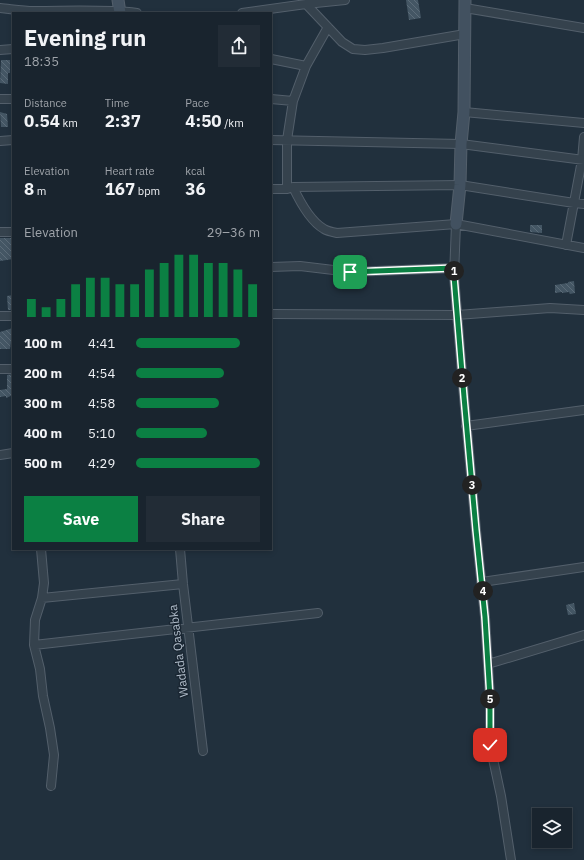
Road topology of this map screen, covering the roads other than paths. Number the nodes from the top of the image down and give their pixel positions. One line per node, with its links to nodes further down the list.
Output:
1 (345, 0): 2 (street)
2 (306, 4): 7 (street); 8 (street)
3 (465, 4): 9 (street); 10 (street)
4 (0, 8): 5 (street)
5 (119, 8): 6 (street)
6 (133, 12)
7 (249, 12)
8 (328, 27): 10 (street); 14 (street)
9 (584, 28)
10 (465, 34): 19 (street)
11 (12, 49): 12 (street)
12 (0, 50)
13 (272, 59): 14 (street)
14 (306, 66): 18 (street)
15 (0, 98): 16 (street)
16 (12, 98)
17 (272, 99): 18 (street)
18 (293, 101): 24 (street)
19 (464, 112): 20 (street); 26 (street)
20 (584, 123)
21 (584, 137): 27 (street)
22 (12, 140): 25 (street)
23 (272, 140): 24 (street)
24 (287, 140): 26 (street); 29 (street)
25 (0, 141)
26 (461, 144): 27 (street); 28 (street)
27 (583, 160): 31 (street)
28 (460, 185): 29 (street); 31 (street); 33 (street)
29 (290, 188): 30 (street); 33 (street)
30 (272, 189)
31 (574, 203): 32 (street); 36 (street)
32 (584, 204)
33 (456, 224): 36 (street); 39 (street)
34 (0, 232): 35 (street)
35 (12, 232)
36 (566, 244): 37 (street)
37 (584, 248)
38 (272, 267): 39 (street)
39 (454, 268): 42 (street)
40 (584, 310): 42 (street)
41 (272, 314): 42 (street)
42 (457, 314): 48 (street)
43 (0, 316): 44 (street)
44 (12, 316)
45 (0, 369): 46 (street)
46 (12, 369)
47 (584, 410): 48 (street)
48 (466, 426): 54 (street)
49 (12, 453): 50 (street)
50 (0, 455)
51 (41, 550): 56 (street)
52 (180, 550): 55 (street, Wadada Qasabka)
53 (584, 567): 54 (street)
54 (482, 582): 61 (street)
55 (184, 584): 56 (street); 58 (street, Wadada Qasabka)
56 (42, 598): 60 (street)
57 (318, 614): 58 (street)
58 (189, 628): 60 (street); 62 (street, Wadada Qasabka)
59 (584, 635): 61 (street)
60 (34, 645): 63 (street)
61 (488, 664): 64 (street)
62 (203, 751)
63 (51, 786)
64 (511, 860)

